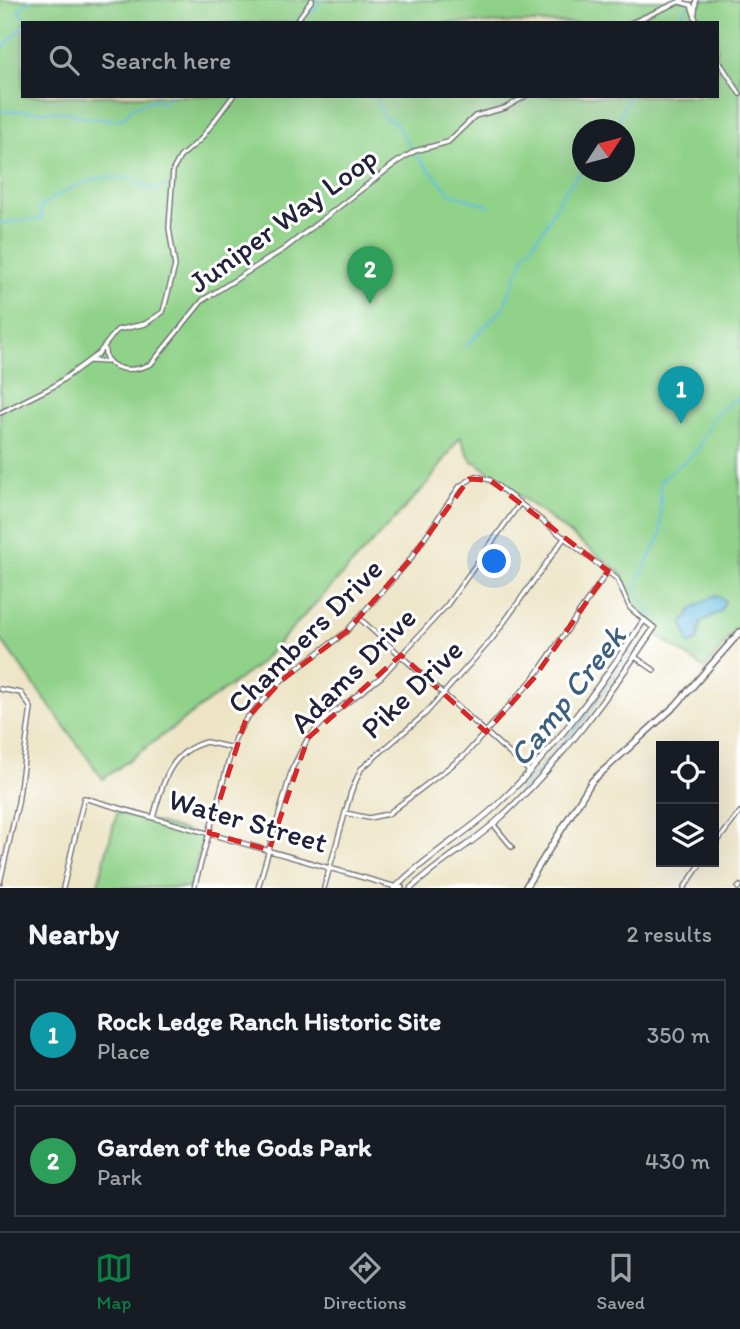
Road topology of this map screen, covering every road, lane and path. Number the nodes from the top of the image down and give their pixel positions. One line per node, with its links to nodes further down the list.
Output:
1 (312, 0): 5 (street)
2 (696, 0): 4 (street)
3 (681, 1): 4 (street); 6 (street)
4 (694, 13): 7 (street)
5 (296, 21)
6 (636, 21)
7 (696, 21)
8 (719, 61): 9 (street)
9 (740, 93)
10 (232, 98): 12 (street, Juniper Way Loop)
11 (522, 98): 14 (street, Juniper Way Loop)
12 (104, 346): 13 (street); 14 (street)
13 (89, 361): 14 (street, Juniper Way Loop); 15 (street)
14 (109, 363)
15 (0, 412)
16 (474, 470): 17 (street)
17 (476, 476): 18 (street); 21 (street, Chambers Drive)
18 (520, 503): 19 (street); 24 (street, Adams Drive)
19 (565, 537): 20 (street); 28 (street, Pike Drive)
20 (608, 571): 22 (street); 29 (street)
21 (359, 618): 24 (street); 30 (street, Chambers Drive)
22 (644, 620): 25 (street); 31 (street)
23 (740, 632): 49 (main road)
24 (401, 655): 28 (street); 39 (street, Adams Drive)
25 (635, 656): 26 (street); 35 (street)
26 (654, 670)
27 (0, 689): 42 (street)
28 (444, 694): 29 (street); 33 (street, Pike Drive)
29 (486, 732): 31 (street); 33 (street)
30 (233, 748): 34 (street); 36 (street, Chambers Drive)
31 (529, 771): 47 (street)
32 (740, 812): 37 (street)
33 (345, 813): 41 (street, Pike Drive)
34 (153, 818): 36 (street, Water Street); 43 (street, Water Street)
35 (493, 824): 38 (street); 48 (street)
36 (209, 833): 39 (street, Water Street); 44 (street, Chambers Drive)
37 (719, 839)
38 (512, 847)
39 (269, 850): 41 (street, Water Street); 45 (street, Adams Drive)
40 (699, 867): 50 (street)
41 (330, 868): 46 (street, Pike Drive); 47 (street, Water Street)
42 (0, 882)
43 (63, 888)
44 (194, 888)
45 (258, 888)
46 (324, 888)
47 (397, 888)
48 (411, 888)
49 (525, 888)
50 (684, 888)

